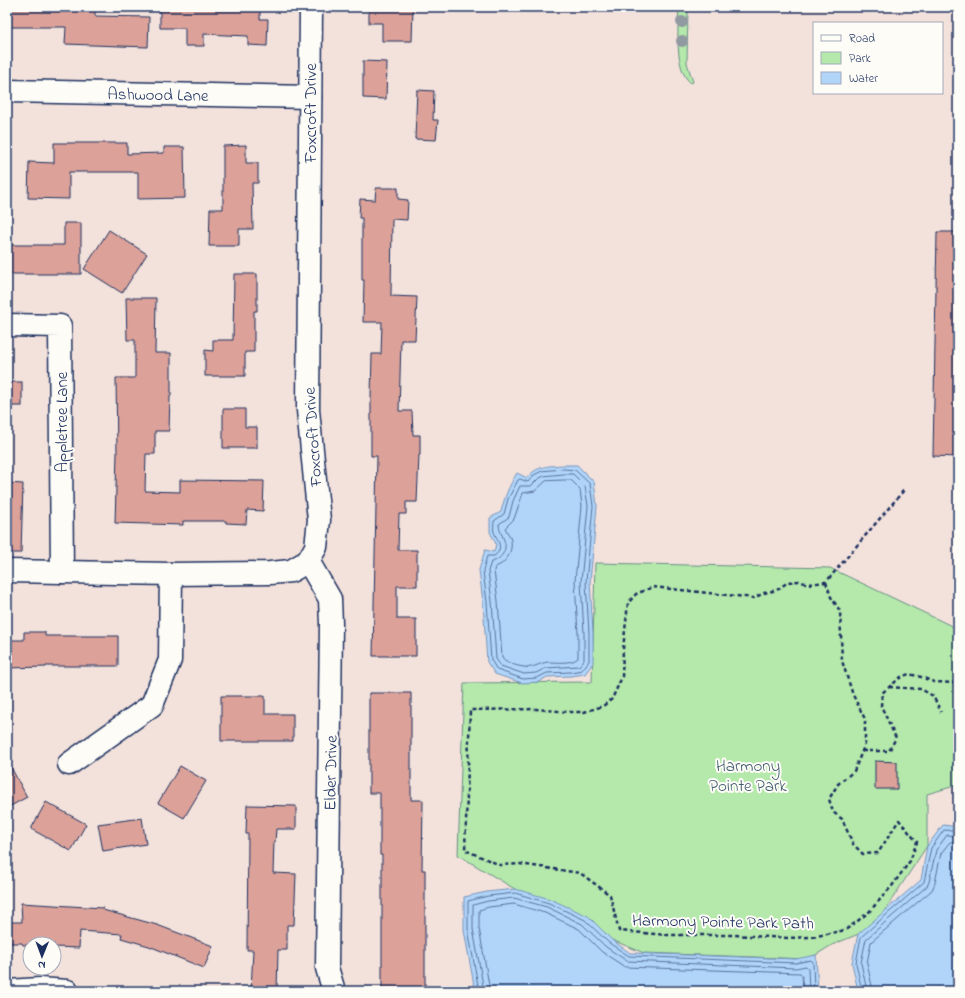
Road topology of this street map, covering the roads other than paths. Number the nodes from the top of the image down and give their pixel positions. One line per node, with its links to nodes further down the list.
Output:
1 (311, 7): 3 (street, Foxcroft Drive)
2 (7, 91): 3 (street, Ashwood Lane)
3 (310, 97): 5 (street, Foxcroft Drive)
4 (7, 325): 7 (street, Appletree Lane)
5 (308, 561): 8 (street); 12 (street, Elder Drive)
6 (7, 571): 7 (street)
7 (62, 572): 8 (street)
8 (171, 574): 9 (street)
9 (69, 764)
10 (7, 991): 11 (street)
11 (67, 991)
12 (334, 991)

